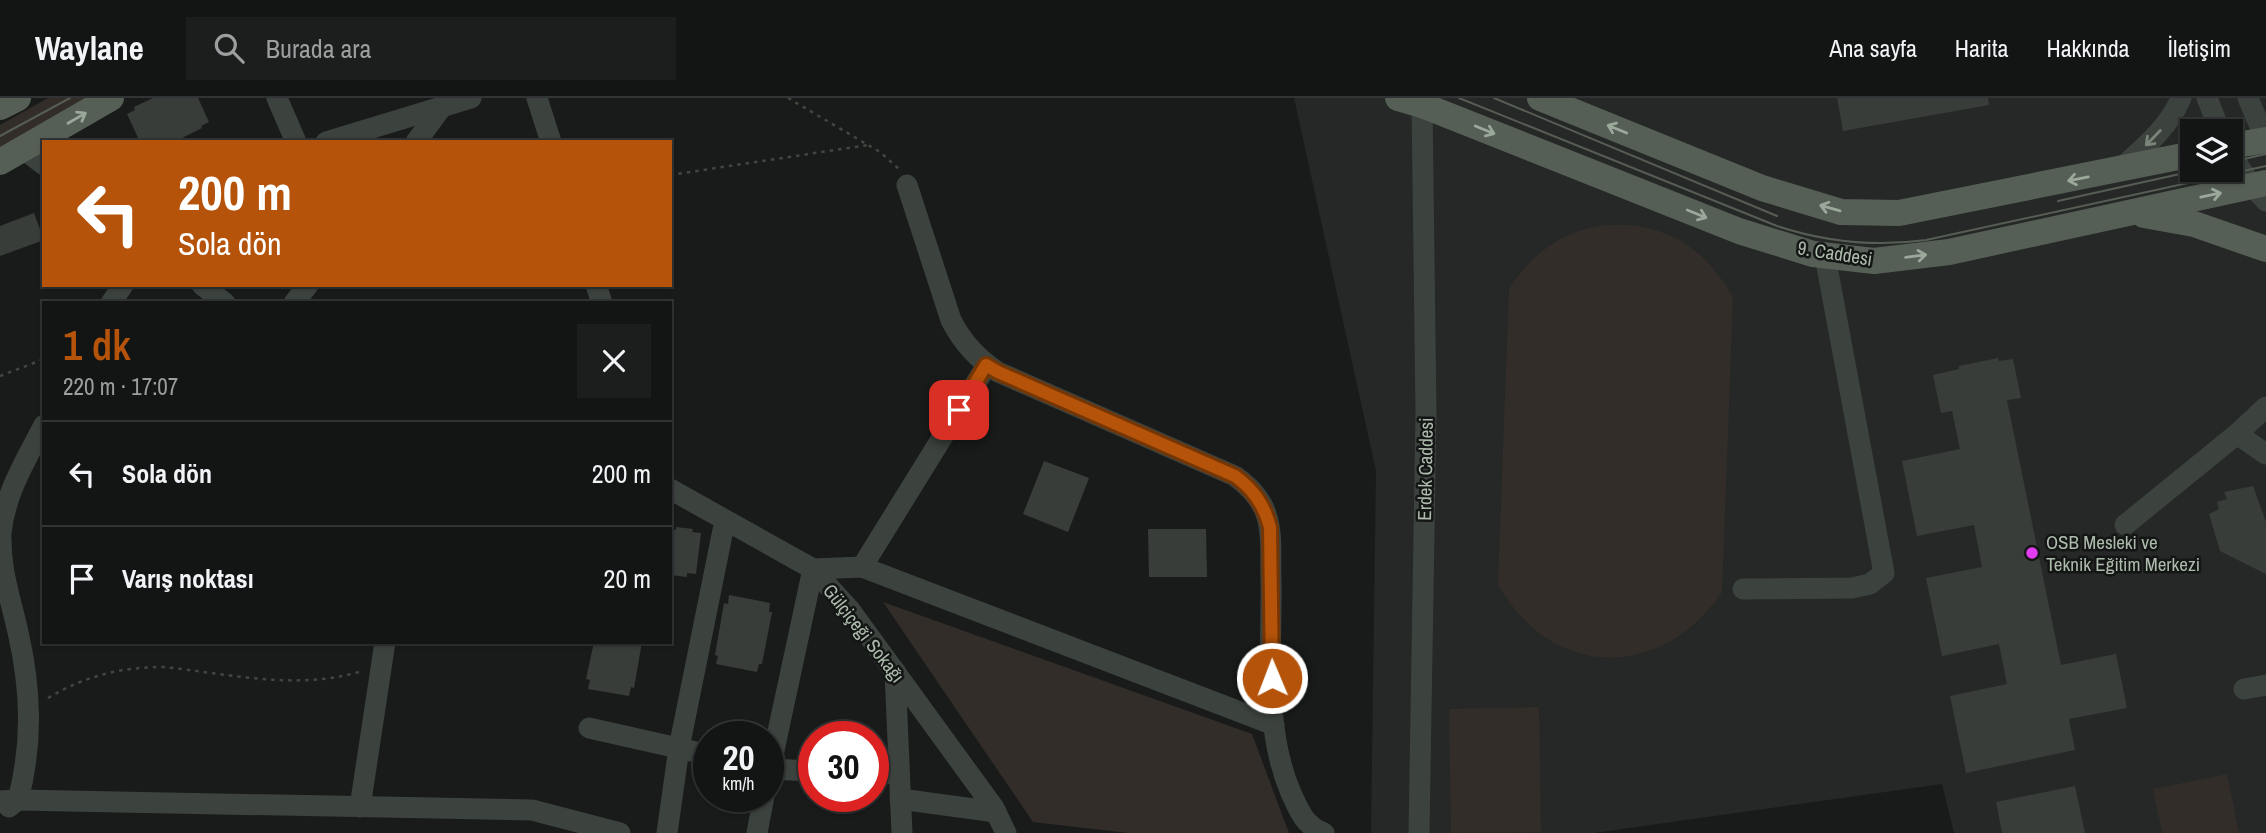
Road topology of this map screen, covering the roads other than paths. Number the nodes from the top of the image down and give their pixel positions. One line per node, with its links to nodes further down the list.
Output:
1 (18, 98): 11 (main road)
2 (111, 98): 20 (main road, one-way to 2)
3 (278, 98): 14 (street)
4 (471, 98): 12 (street)
5 (537, 98): 17 (street)
6 (1540, 98): 24 (main road, one-way to 6)
7 (2181, 98): 24 (street, one-way to 24)
8 (2207, 98): 13 (street)
9 (2248, 98): 18 (street)
10 (1410, 101): 29 (main road, 9. Caddesi, one-way to 29); 67 (street, Erdek Caddesi)
11 (0, 107)
12 (441, 108): 15 (street); 16 (street)
13 (2215, 119)
14 (295, 140)
15 (333, 140)
16 (417, 140)
17 (550, 140)
18 (2266, 140): 19 (main road)
19 (2243, 144)
20 (11, 156): 22 (street)
21 (2180, 158): 24 (main road)
22 (42, 164)
23 (2243, 169): 26 (street)
24 (2117, 171)
25 (907, 185): 34 (street)
26 (2262, 190): 27 (main road, 9. Caddesi, one-way to 26)
27 (2129, 213): 28 (main road); 29 (main road, 9. Caddesi, one-way to 27)
28 (2266, 249)
29 (1825, 256): 44 (street)
30 (205, 287): 32 (street)
31 (306, 287): 33 (street)
32 (222, 301)
33 (296, 301)
34 (986, 365): 42 (street); 50 (street)
35 (2266, 407): 37 (street)
36 (42, 429): 57 (street)
37 (2237, 434): 38 (street); 41 (street)
38 (2266, 454)
39 (672, 490): 40 (street, Gülçiçeği Sokağı)
40 (725, 520): 43 (street, Gülçiçeği Sokağı); 52 (street)
41 (2125, 525)
42 (862, 567): 43 (street); 50 (street)
43 (813, 569): 46 (street, Gülçiçeği Sokağı); 49 (street)
44 (1744, 589)
45 (384, 644): 58 (street)
46 (895, 671): 55 (street); 61 (street, Gülçiçeği Sokağı)
47 (2266, 684): 48 (street)
48 (2244, 689)
49 (780, 721)
50 (1274, 725): 66 (street)
51 (589, 728): 52 (street)
52 (680, 748): 53 (street); 63 (street)
53 (693, 751)
54 (889, 774): 55 (street)
55 (899, 774): 56 (street)
56 (900, 799): 61 (street); 65 (street)
57 (9, 801): 58 (street); 60 (street)
58 (360, 807): 62 (street)
59 (762, 812): 64 (street)
60 (0, 813)
61 (1007, 827)
62 (620, 833)
63 (667, 833)
64 (757, 833)
65 (902, 833)
66 (1324, 833)
67 (1419, 833)

